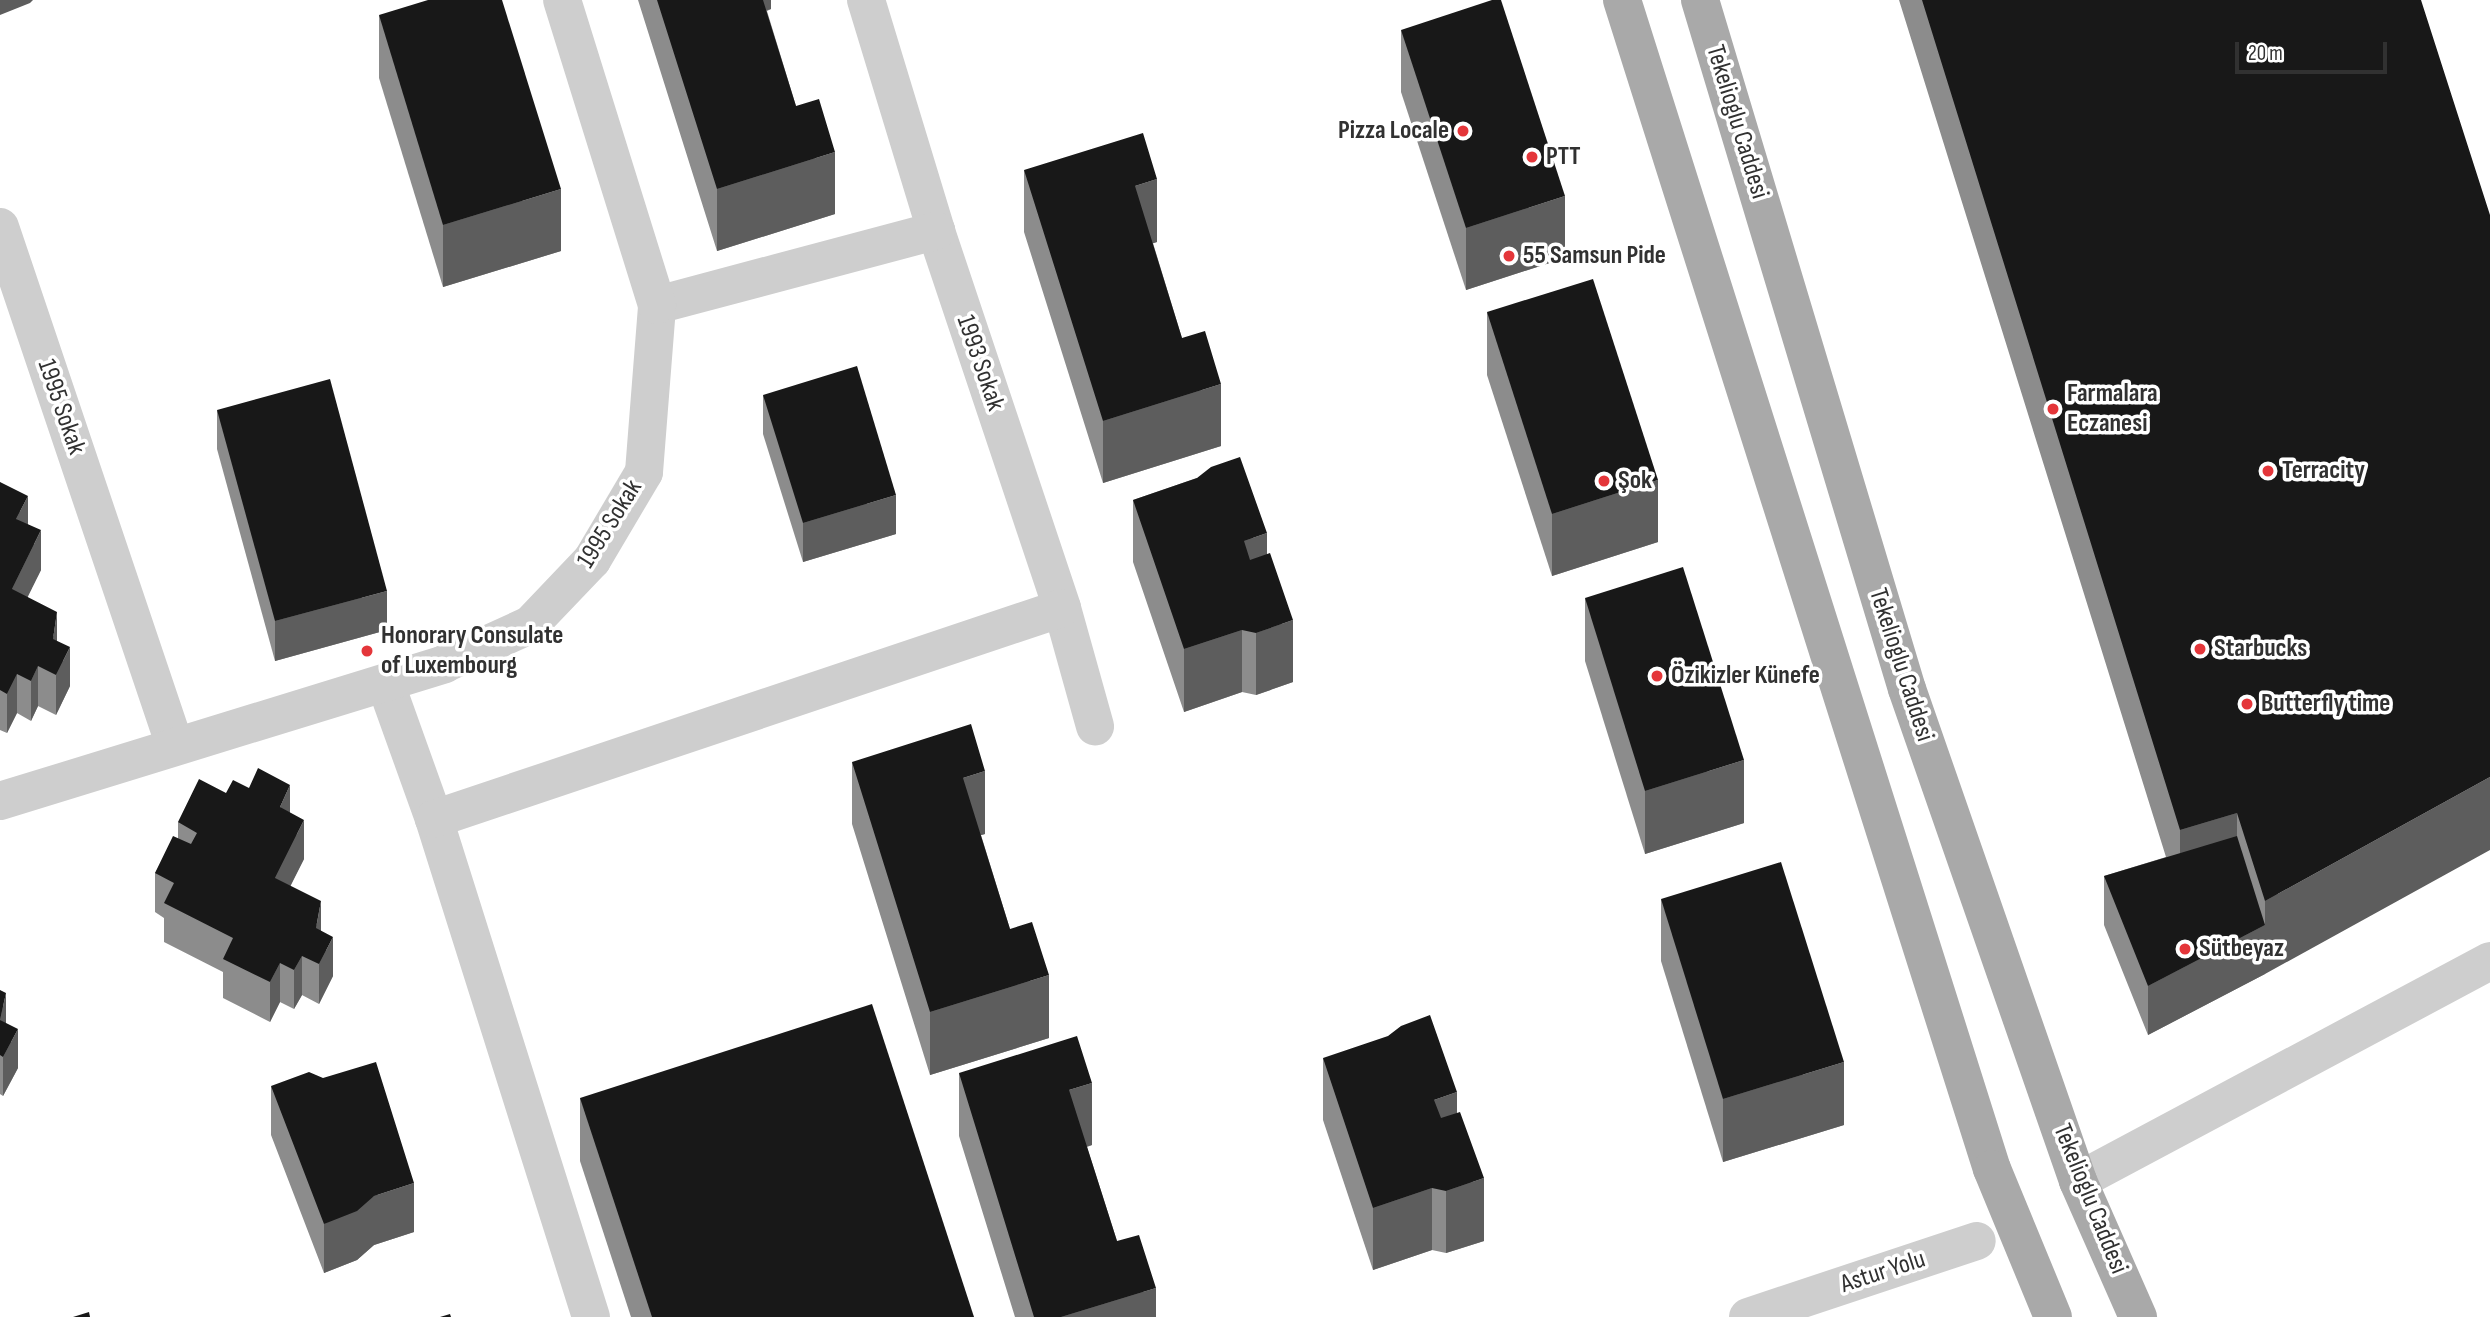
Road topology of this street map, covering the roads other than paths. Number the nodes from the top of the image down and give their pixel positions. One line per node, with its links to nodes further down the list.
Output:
1 (562, 0): 7 (street, 1995 Sokak)
2 (866, 0): 6 (street, 1993 Sokak)
3 (1622, 0): 19 (main road)
4 (1700, 0): 15 (main road, Tekelioglu Caddesi)
5 (0, 227): 11 (street, 1995 Sokak)
6 (936, 231): 7 (street); 8 (street, 1993 Sokak)
7 (657, 305): 9 (street, 1995 Sokak)
8 (1062, 608): 10 (street, 1993 Sokak); 13 (street)
9 (386, 685): 11 (street, 1995 Sokak); 13 (street)
10 (1095, 726)
11 (175, 747): 12 (street, 1995 Sokak)
12 (0, 801)
13 (434, 819): 17 (street)
14 (2490, 961): 15 (street)
15 (2078, 1181): 20 (main road, Tekelioglu Caddesi)
16 (1977, 1241): 18 (street, Astur Yolu)
17 (591, 1317)
18 (1748, 1317)
19 (2053, 1317)
20 (2138, 1317)

